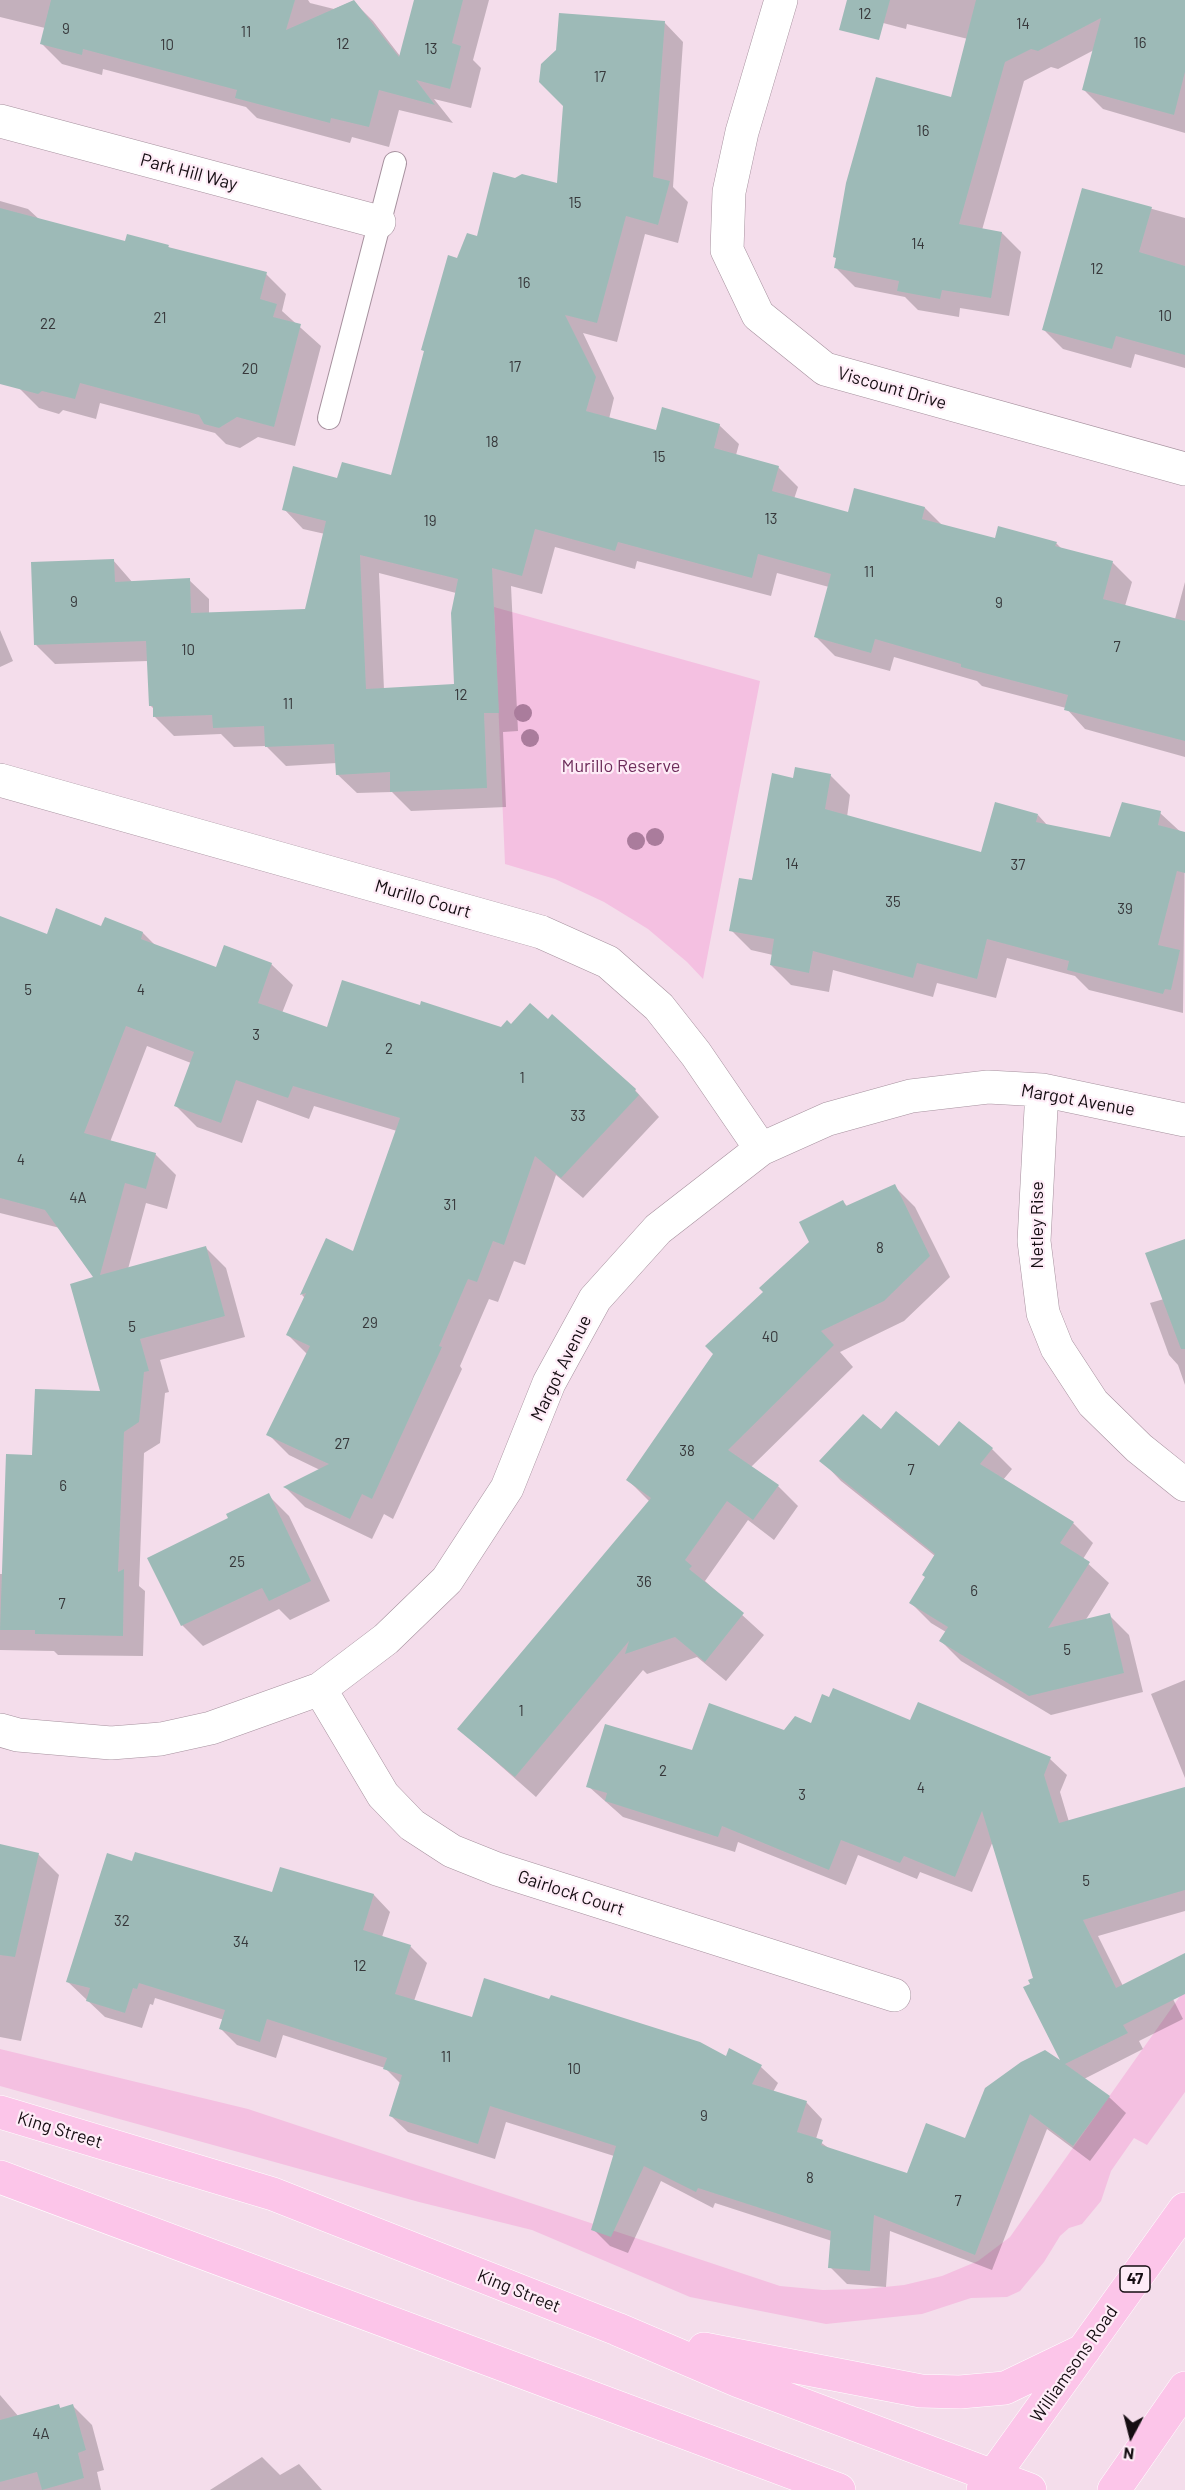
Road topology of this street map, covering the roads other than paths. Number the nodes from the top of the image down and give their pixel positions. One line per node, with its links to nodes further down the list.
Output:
1 (781, 0): 6 (street, Viscount Drive)
2 (0, 121): 4 (street, Park Hill Way)
3 (395, 163): 4 (lane)
4 (379, 222): 5 (lane)
5 (330, 418)
6 (1185, 469)
7 (0, 780): 10 (street, Murillo Court)
8 (1042, 1090): 9 (street, Margot Avenue); 10 (street, Margot Avenue); 11 (street, Netley Rise)
9 (1185, 1120)
10 (761, 1149): 12 (street, Margot Avenue)
11 (1185, 1485)
12 (320, 1689): 13 (street, Margot Avenue); 14 (street, Gairlock Court)
13 (0, 1730)
14 (894, 1995)
15 (0, 2112): 18 (main road, King Street)
16 (0, 2178): 22 (main road)
17 (1185, 2209): 19 (main road, Williamsons Road / 47)
18 (617, 2329): 19 (main road); 21 (main road, King Street)
19 (1084, 2349): 21 (main road, Williamsons Road / 47)
20 (1185, 2388): 24 (main road)
21 (988, 2483): 23 (main road, King Street)
22 (826, 2487)
23 (1030, 2490)
24 (1114, 2490)

